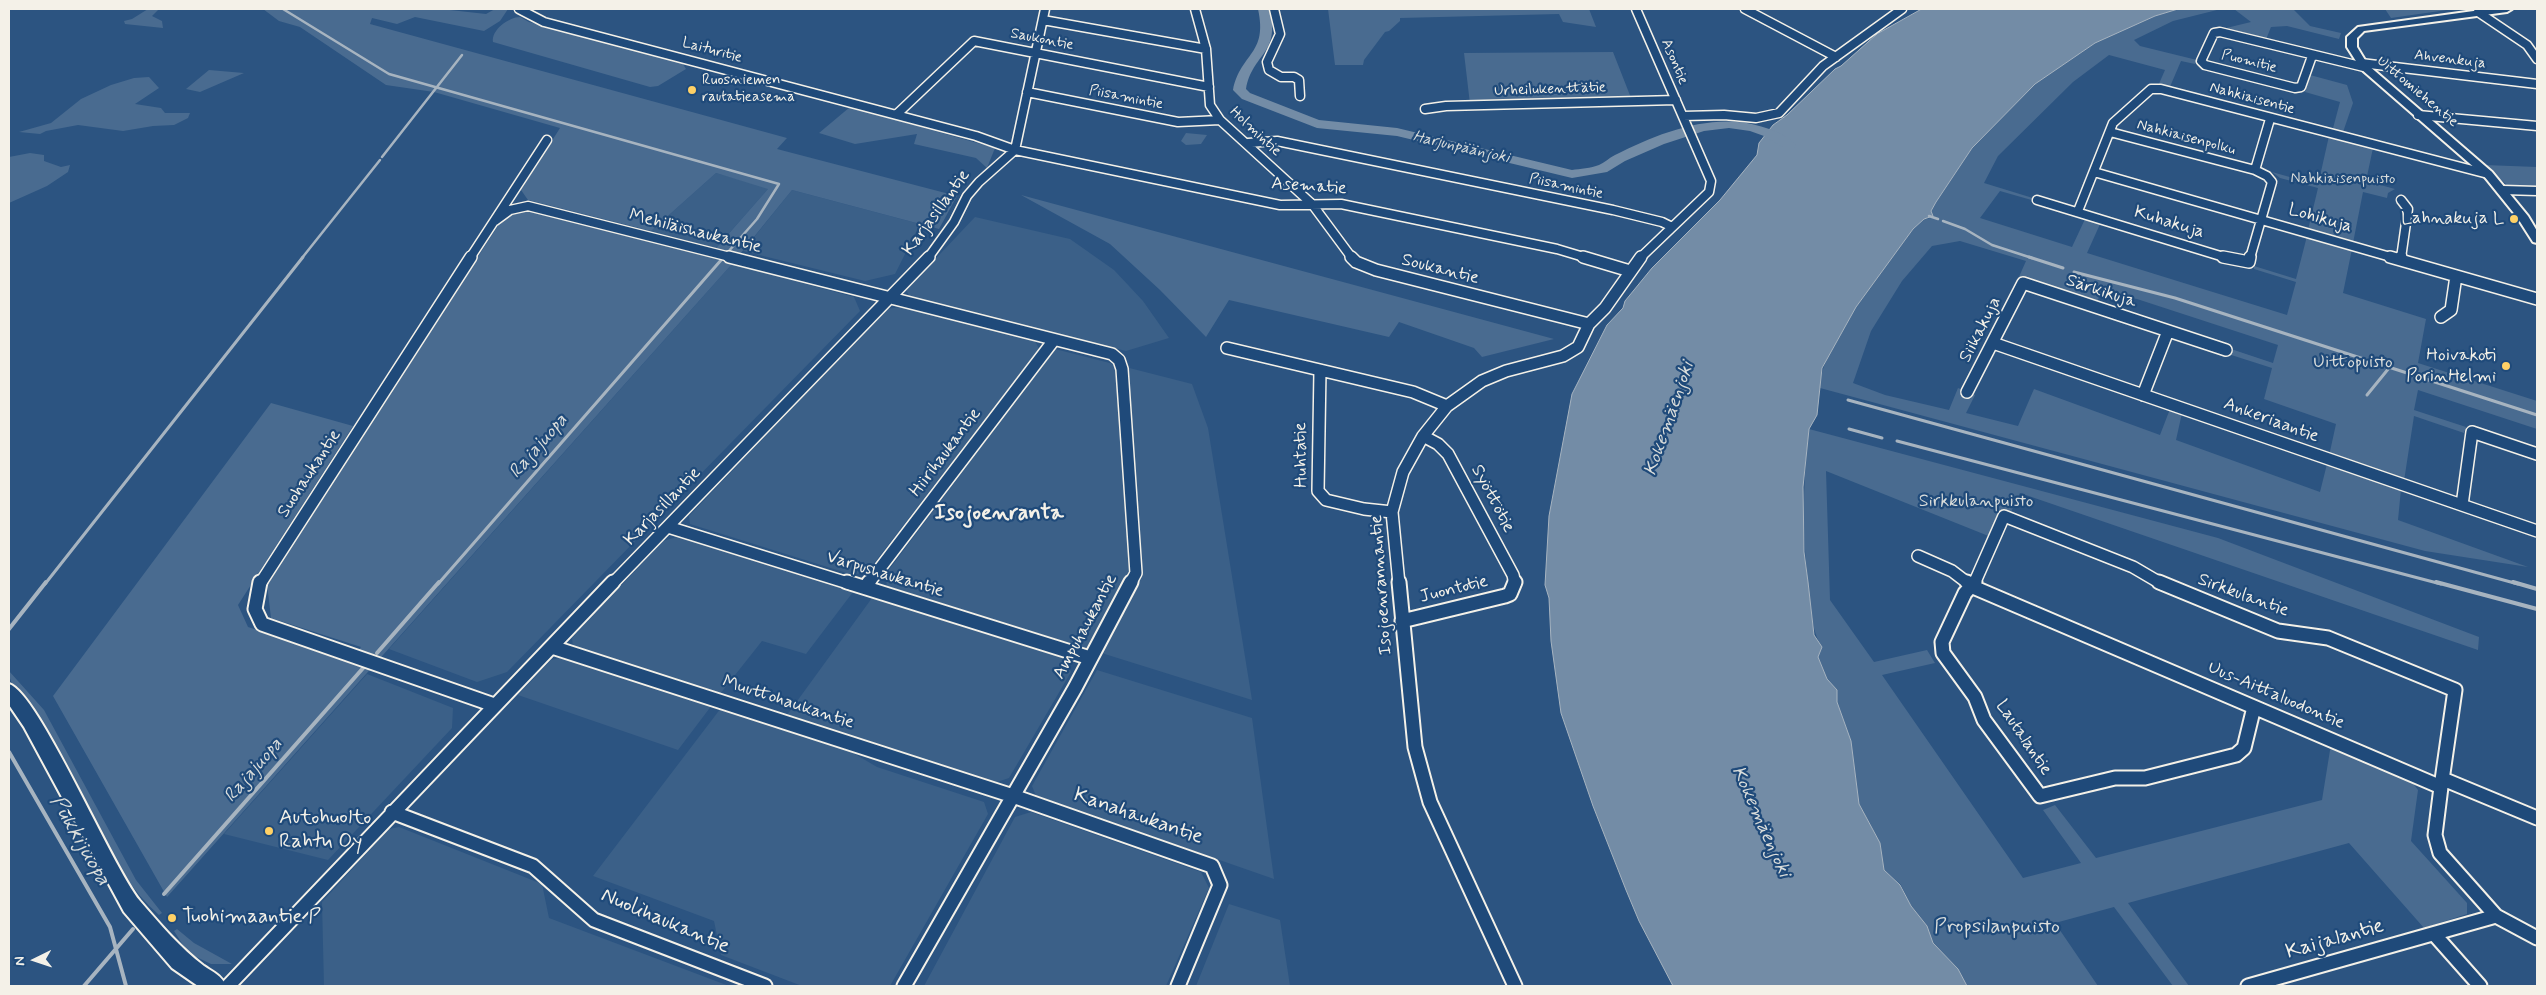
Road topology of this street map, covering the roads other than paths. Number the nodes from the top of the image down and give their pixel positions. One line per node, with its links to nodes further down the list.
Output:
1 (519, 9): 23 (street, Laituritie)
2 (1046, 9): 10 (street)
3 (1195, 9): 11 (street, Holmintie)
4 (1274, 9): 20 (street)
5 (1636, 9): 21 (street, Asontie)
6 (1745, 9): 14 (street)
7 (1902, 9): 14 (street)
8 (2507, 9): 9 (street, Uittomiehentie)
9 (2478, 12): 15 (street); 16 (street, Uittomiehentie)
10 (1043, 20): 11 (street); 12 (street)
11 (1206, 49): 18 (street, Holmintie)
12 (1036, 53): 18 (street, Saukontie); 19 (street); 23 (street, Saukontie)
13 (2312, 56): 13 (street, Puomitie); 16 (street, Puomitie)
14 (1836, 57): 25 (street)
15 (2537, 59)
16 (2362, 65): 17 (street, Ahvenkuja); 24 (street, Uittomiehentie)
17 (2537, 84)
18 (1209, 87): 27 (street, Holmintie)
19 (1027, 92): 27 (street, Piisamintie); 33 (street)
20 (1300, 96)
21 (1676, 100): 22 (street, Urheilukenttätie); 25 (street, Asontie)
22 (1425, 109)
23 (897, 114): 33 (street, Laituritie)
24 (2418, 114): 28 (street); 36 (street, Uittomiehentie)
25 (1683, 116): 29 (street, Asontie)
26 (2270, 119): 30 (street, Nahkiaisentie); 34 (street); 36 (street, Nahkiaisentie)
27 (1220, 120): 32 (street, Holmintie)
28 (2537, 126)
29 (1689, 131): 45 (street, Isojoenrannantie)
30 (2110, 132): 34 (street, Nahkiaisenpolku); 35 (street, Nahkiaisentie)
31 (547, 140): 44 (street, Suohaukantie)
32 (1248, 143): 41 (street, Holmintie); 45 (street, Piisamintie)
33 (1015, 150): 41 (street, Asematie); 51 (street, Karjasillantie)
34 (2255, 170): 43 (street)
35 (2094, 172): 42 (street, Nahkiaisentie); 43 (street, Lohikuja)
36 (2488, 174): 37 (street, Uittomiehentie)
37 (2503, 190): 38 (street); 46 (street, Uittomiehentie)
38 (2537, 191)
39 (2037, 200): 42 (street, Kuhakuja)
40 (2401, 200): 47 (street)
41 (1312, 204): 48 (street, Asematie); 54 (street, Soukantie)
42 (2078, 211): 43 (street, Kuhakuja)
43 (2262, 220): 47 (street, Lohikuja)
44 (495, 221): 51 (street, Mehiläishaukantie); 78 (street, Suohaukantie)
45 (1672, 227): 48 (street, Isojoenrannantie)
46 (2537, 240)
47 (2401, 260): 49 (street, Lohikuja)
48 (1630, 271): 54 (street, Isojoenrannantie)
49 (2456, 276): 52 (street, Lohikuja); 53 (street)
50 (2023, 284): 55 (street, Särkikuja); 57 (street, Siikakuja)
51 (891, 297): 56 (street, Ampuhaukantie); 68 (street, Karjasillantie)
52 (2537, 299)
53 (2442, 317)
54 (1589, 324): 63 (street, Isojoenrannantie)
55 (2168, 331): 59 (street, Särkikuja); 62 (street)
56 (1054, 340): 71 (street, Hiirihaukantie); 76 (street, Ampuhaukantie)
57 (1994, 343): 61 (street, Siikakuja); 62 (street, Ankeriaantie)
58 (1227, 348): 60 (street)
59 (2226, 350)
60 (1320, 370): 63 (street); 67 (street, Huhtatie)
61 (1968, 392)
62 (2143, 395): 66 (street, Ankeriaantie)
63 (1447, 406): 64 (street, Isojoenrannantie)
64 (1423, 436): 67 (street, Isojoenrannantie); 73 (street, Syöttötie)
65 (2537, 454): 66 (street)
66 (2462, 505): 69 (street, Ankeriaantie)
67 (1392, 512): 74 (street, Isojoenrannantie)
68 (668, 527): 71 (street, Varpushaukantie); 75 (street, Karjasillantie)
69 (2537, 531)
70 (1918, 556): 72 (street, Uus-Aittaluodontie)
71 (866, 587): 76 (street, Varpushaukantie)
72 (1973, 587): 79 (street, Uus-Aittaluodontie); 79 (street, Lautalantie); 80 (street, Sirkkulantie)
73 (1513, 590): 74 (street, Juontotie)
74 (1402, 621): 92 (street, Isojoenrannantie)
75 (552, 647): 78 (street, Karjasillantie); 81 (street, Muuttohaukantie)
76 (1090, 658): 81 (street, Ampuhaukantie)
77 (9, 691): 87 (main road)
78 (494, 705): 82 (street, Karjasillantie)
79 (2254, 707): 80 (street, Uus-Aittaluodontie)
80 (2442, 783): 83 (street, Uus-Aittaluodontie); 84 (street)
81 (1013, 796): 90 (street, Ampuhaukantie); 91 (street, Kanahaukantie)
82 (392, 812): 88 (street, Karjasillantie); 89 (street, Nuolihaukantie)
83 (2537, 818)
84 (2496, 916): 85 (street, Kaijalantie); 86 (street)
85 (2434, 934): 93 (street, Kaijalantie); 94 (street)
86 (2537, 938)
87 (215, 986)
88 (228, 986)
89 (765, 986)
90 (904, 986)
91 (1178, 986)
92 (1515, 986)
93 (2248, 986)
94 (2480, 986)

